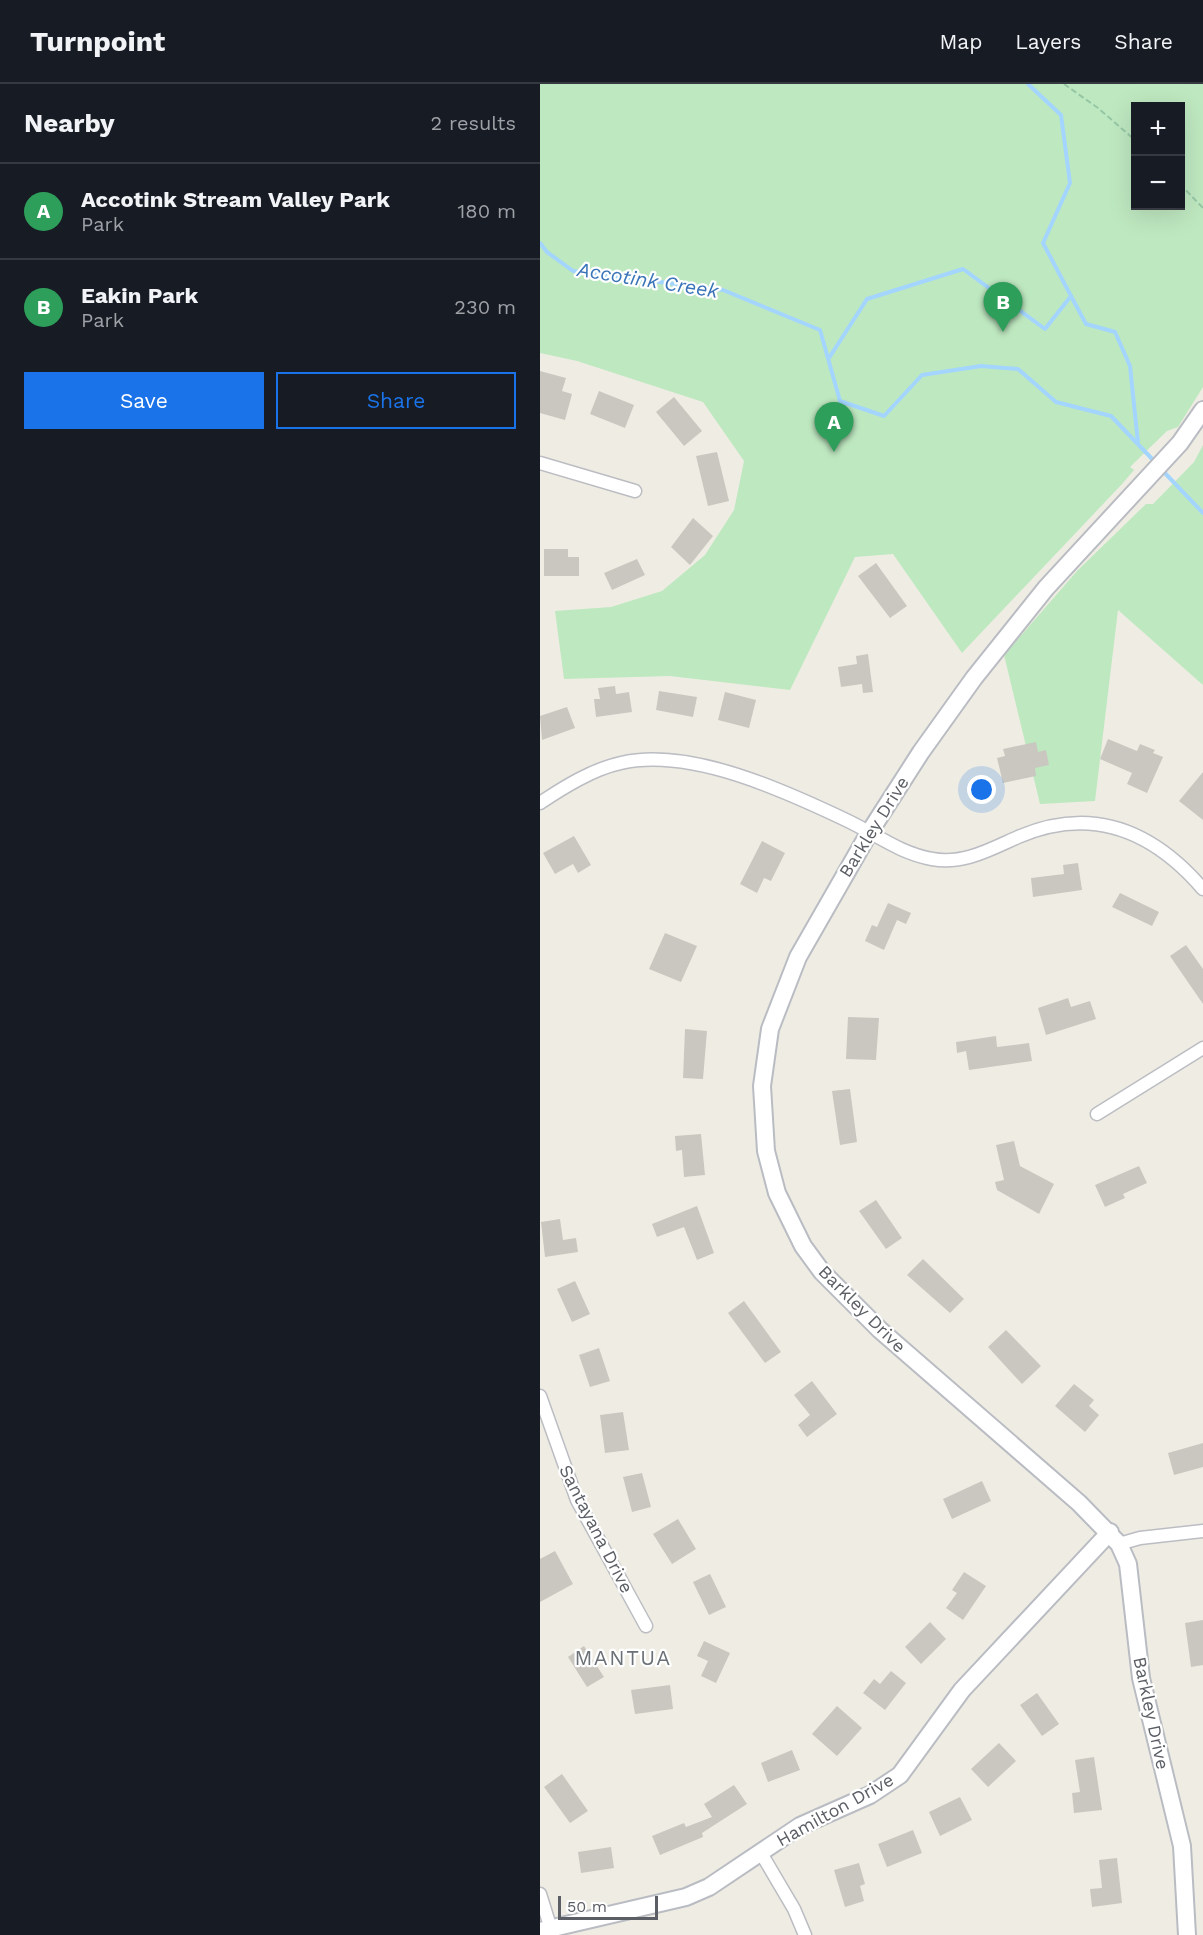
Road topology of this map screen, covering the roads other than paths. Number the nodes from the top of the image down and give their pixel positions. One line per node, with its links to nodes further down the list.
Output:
1 (1203, 410): 5 (street, Barkley Drive)
2 (540, 463): 3 (street)
3 (635, 491)
4 (540, 803): 5 (street)
5 (869, 833): 6 (street); 11 (street, Barkley Drive)
6 (1203, 889)
7 (1203, 1048): 8 (street)
8 (1097, 1114)
9 (540, 1396): 12 (street, Santayana Drive)
10 (1203, 1531): 11 (street)
11 (1114, 1538): 13 (street, Hamilton Drive); 17 (street, Barkley Drive)
12 (646, 1626)
13 (761, 1853): 15 (street, Hamilton Drive); 16 (street)
14 (540, 1894): 15 (street)
15 (545, 1930)
16 (805, 1935)
17 (1187, 1935)

